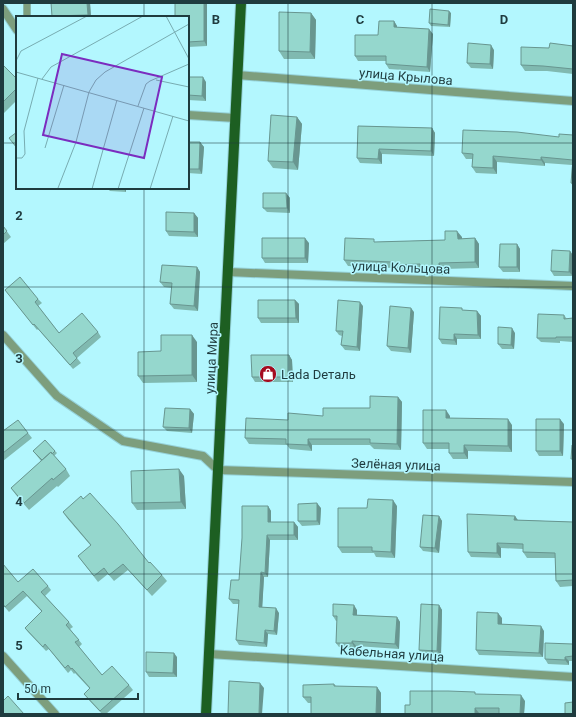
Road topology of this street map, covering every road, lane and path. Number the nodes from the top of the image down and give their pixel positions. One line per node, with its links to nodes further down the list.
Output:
1 (27, 3): 4 (lane)
2 (241, 3): 6 (main road, улица Мира)
3 (3, 10): 5 (street)
4 (27, 16)
5 (16, 29)
6 (237, 75): 7 (street, улица Крылова); 9 (main road, улица Мира)
7 (573, 101)
8 (189, 115): 9 (street)
9 (235, 118): 10 (main road, улица Мира)
10 (228, 272): 11 (street, улица Кольцова); 13 (main road, улица Мира)
11 (573, 286)
12 (3, 335): 13 (street)
13 (218, 470): 14 (street, Зелёная улица); 15 (main road, улица Мира)
14 (573, 482)
15 (209, 654): 17 (street, Кабельная улица); 19 (main road, улица Мира)
16 (3, 656): 18 (street)
17 (573, 677)
18 (55, 714)
19 (206, 714)

